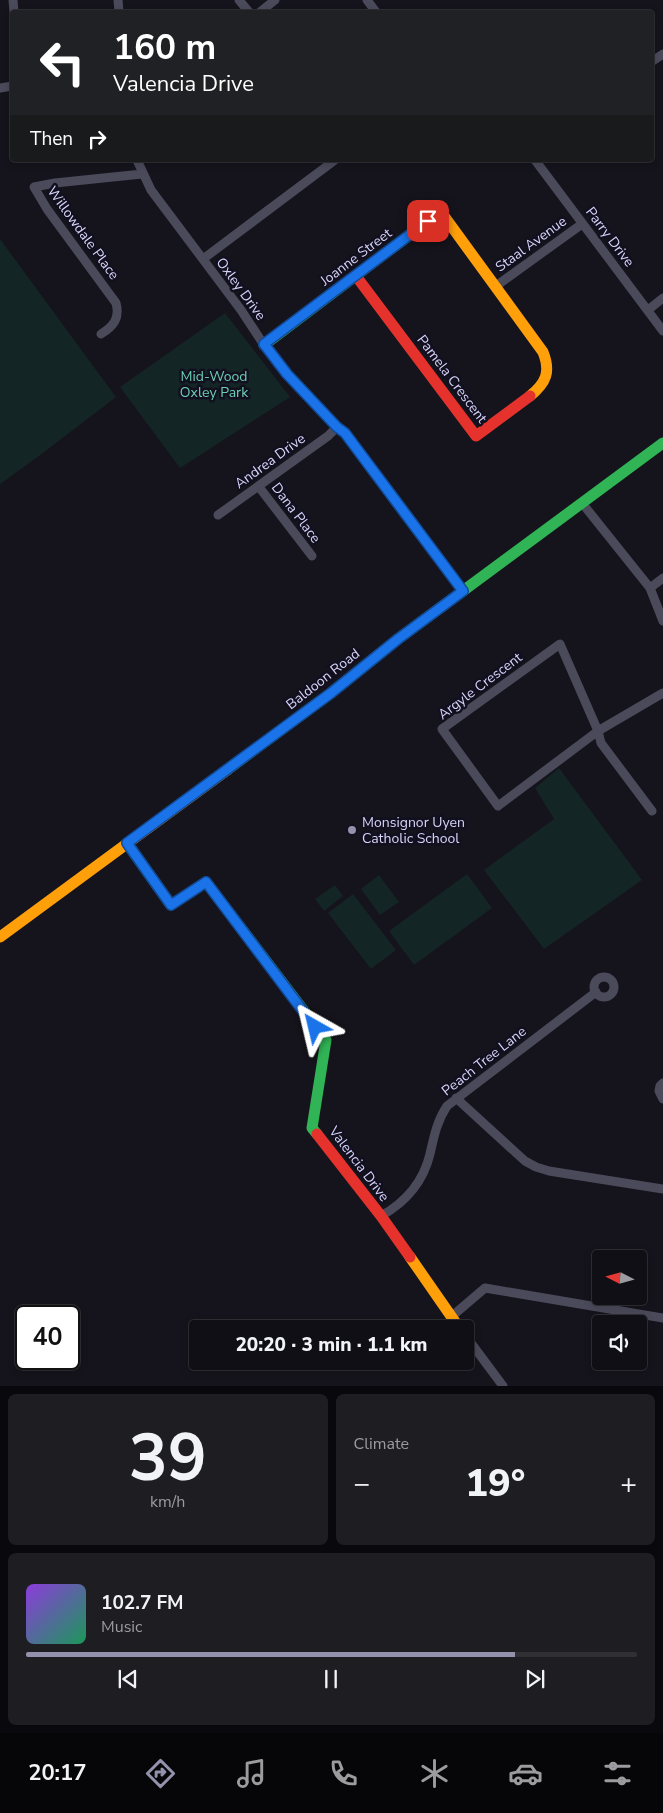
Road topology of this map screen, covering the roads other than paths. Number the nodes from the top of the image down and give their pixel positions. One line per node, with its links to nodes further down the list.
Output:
1 (239, 0): 3 (street)
2 (275, 0): 4 (street)
3 (247, 10)
4 (262, 10)
5 (138, 162): 8 (street, Oxley Drive)
6 (332, 162): 10 (street)
7 (536, 162): 9 (street, Parry Drive)
8 (142, 174): 10 (street, Oxley Drive); 16 (street, Willowdale Place)
9 (582, 224): 12 (street, Staal Avenue); 14 (street, Parry Drive)
10 (203, 260): 17 (street, Oxley Drive)
11 (356, 276): 12 (street, Joanne Street); 12 (street, Pamela Crescent); 17 (street, Joanne Street)
12 (496, 286)
13 (663, 298): 14 (street)
14 (648, 310): 15 (street, Parry Drive)
15 (663, 331)
16 (102, 334)
17 (264, 344): 18 (street, Oxley Drive)
18 (337, 427): 20 (street, Andrea Drive); 26 (street, Oxley Drive)
19 (663, 443): 21 (street, Baldoon Road)
20 (259, 487): 22 (street, Andrea Drive); 23 (street, Dana Place)
21 (582, 503): 25 (street); 26 (street, Baldoon Road)
22 (218, 515)
23 (312, 556)
24 (663, 578): 25 (street)
25 (650, 588): 27 (street)
26 (463, 591): 31 (street, Baldoon Road)
27 (663, 621)
28 (663, 693): 29 (street, Argyle Crescent)
29 (598, 731): 29 (street, Argyle Crescent); 30 (street)
30 (652, 811)
31 (127, 843): 32 (street, Baldoon Road); 38 (street, Valencia Drive)
32 (0, 937)
33 (596, 992): 35 (street, Peach Tree Lane)
34 (663, 1083): 36 (street)
35 (456, 1098): 37 (street); 38 (street, Peach Tree Lane)
36 (663, 1098)
37 (663, 1189)
38 (381, 1216): 39 (street, Valencia Drive)
39 (451, 1316): 40 (street); 41 (street, Valencia Drive)
40 (663, 1318)
41 (454, 1320)
42 (474, 1347): 43 (street)
43 (503, 1386)

